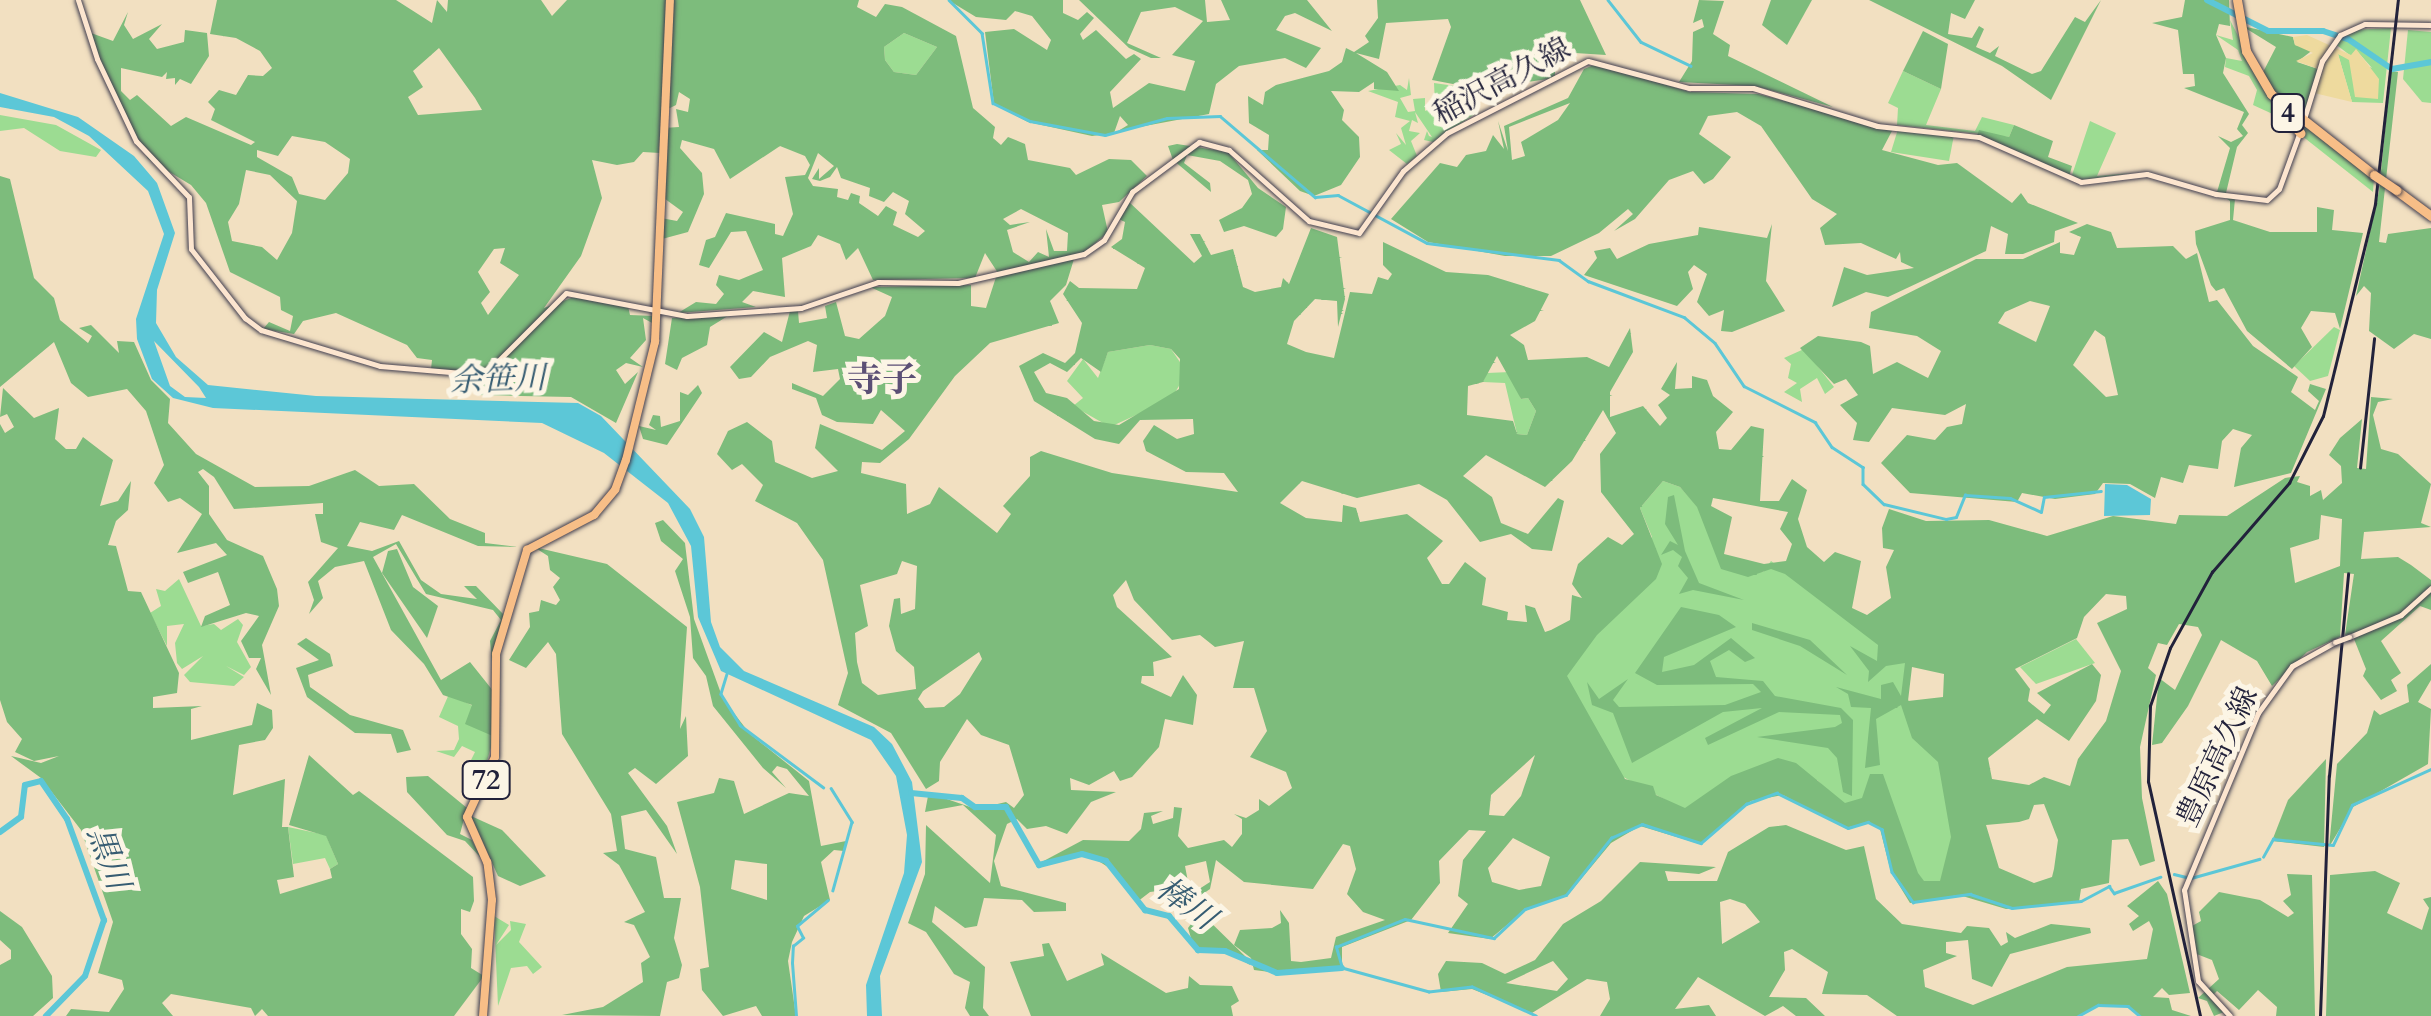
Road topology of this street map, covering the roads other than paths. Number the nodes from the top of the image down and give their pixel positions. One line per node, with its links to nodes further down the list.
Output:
1 (78, 0): 8 (main road, 稲沢高久線)
2 (670, 0): 8 (main road, 72)
3 (2237, 4): 5 (highway, 4)
4 (2431, 25): 6 (main road, 稲沢高久線)
5 (2259, 78): 6 (highway, 4); 7 (highway, 4, bridge)
6 (2302, 126): 8 (main road, 稲沢高久線)
7 (2431, 218)
8 (656, 310): 10 (main road, 72)
9 (2431, 588): 11 (main road, 豊原高久線, bridge)
10 (483, 1016)
11 (2230, 1016)

